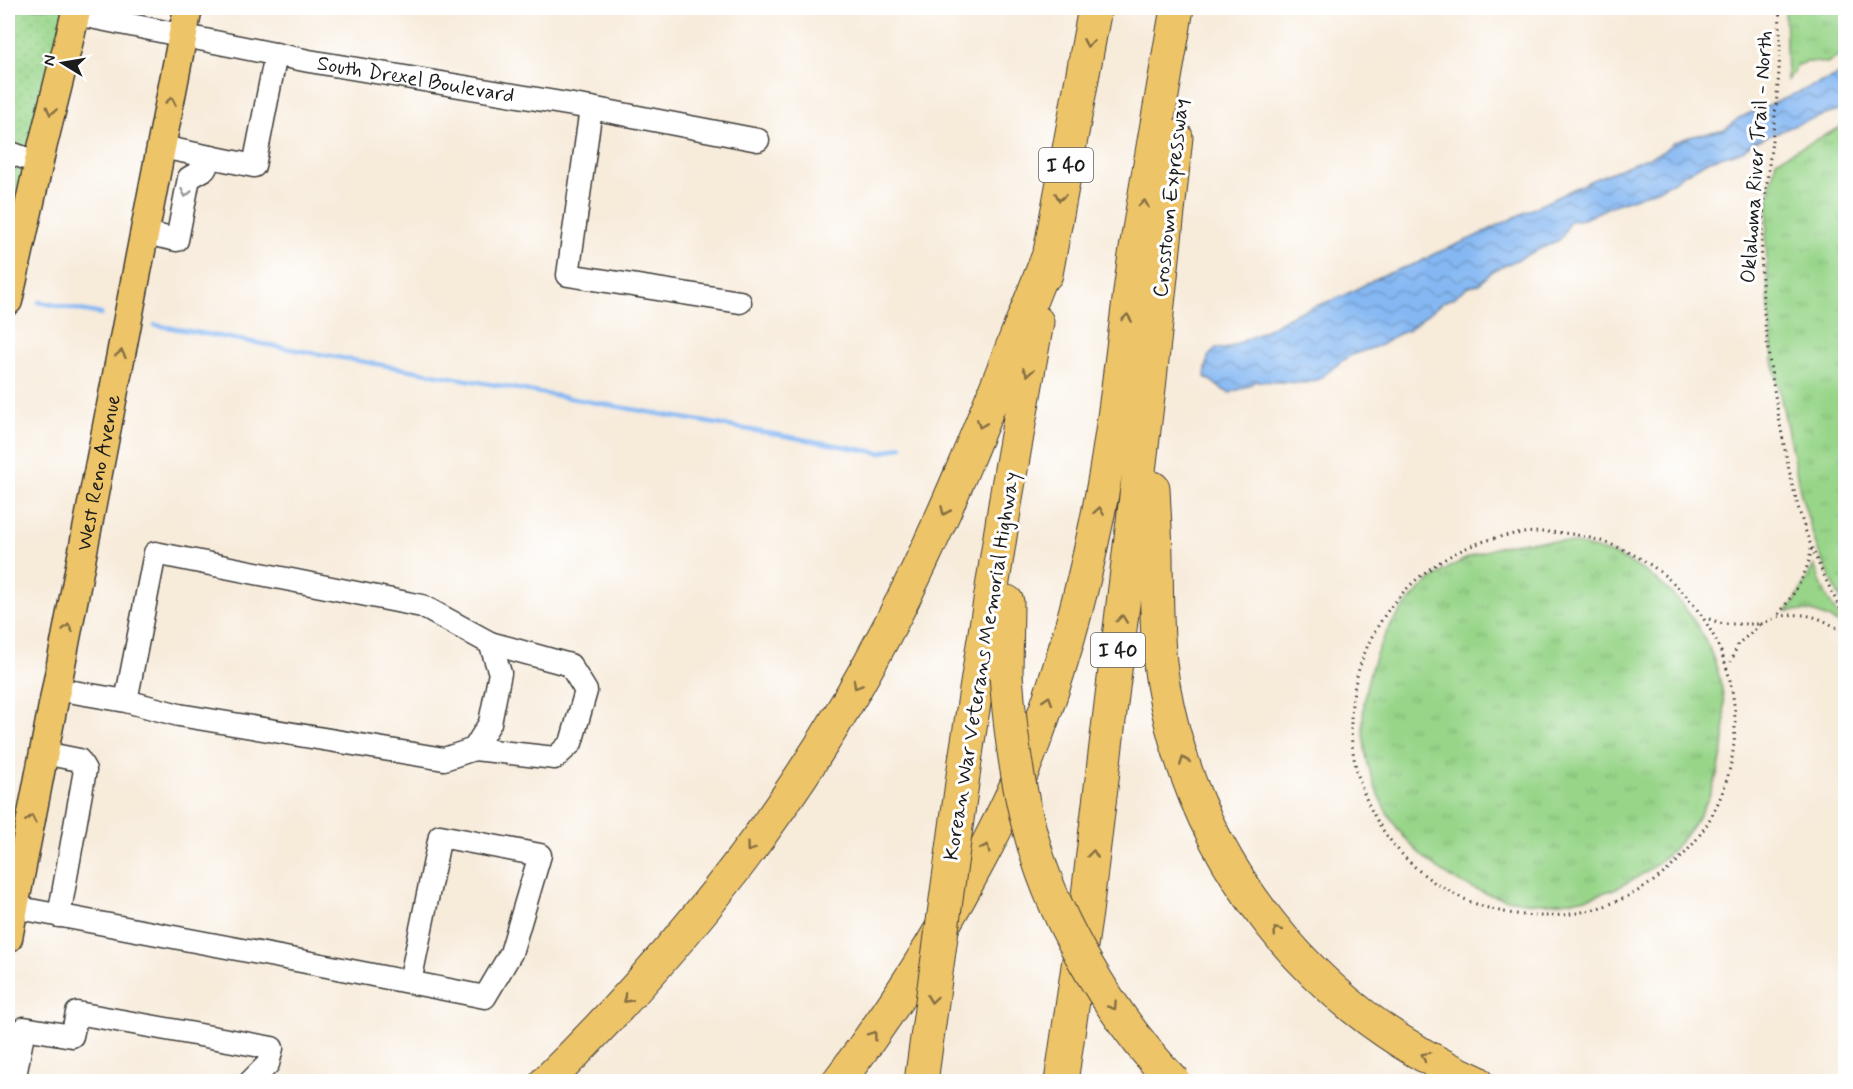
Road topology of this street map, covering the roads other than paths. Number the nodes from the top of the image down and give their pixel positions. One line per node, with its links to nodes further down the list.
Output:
1 (1095, 8): 14 (highway, I 40, one-way to 14)
2 (1177, 8): 31 (highway, one-way to 2)
3 (1192, 8): 17 (highway, Crosstown Expressway / I 40)
4 (77, 11): 5 (street, South Drexel Boulevard); 12 (main road, one-way to 12)
5 (186, 21): 6 (street, South Drexel Boulevard); 9 (main road, West Reno Avenue, one-way to 5)
6 (276, 54): 7 (street, South Drexel Boulevard); 11 (street)
7 (591, 108): 8 (street, South Drexel Boulevard); 16 (street)
8 (758, 140)
9 (162, 147): 11 (street); 13 (main road, West Reno Avenue)
10 (8, 152): 12 (street)
11 (211, 157): 13 (street, one-way to 13)
12 (39, 164): 15 (main road)
13 (145, 233): 20 (main road, West Reno Avenue, one-way to 13)
14 (1050, 252): 18 (highway, Korean War Veterans Memorial Highway / I 40, one-way to 18); 30 (highway, one-way to 30)
15 (8, 301)
16 (740, 302)
17 (1149, 388): 33 (highway, I 40, one-way to 17); 35 (highway, one-way to 17)
18 (1007, 492): 32 (highway, Korean War Veterans Memorial Highway / I 40, one-way to 32, bridge); 34 (highway, one-way to 34, bridge)
19 (490, 643): 21 (street); 22 (street); 22 (street)
20 (56, 688): 21 (street); 23 (main road, West Reno Avenue)
21 (126, 700): 22 (street)
22 (474, 749)
23 (44, 753): 24 (main road, West Reno Avenue, one-way to 23); 25 (street)
24 (14, 907): 25 (street); 26 (main road, West Reno Avenue)
25 (59, 916): 27 (street)
26 (8, 939)
27 (410, 982): 27 (street)
28 (13, 1068): 29 (street)
29 (250, 1082)
30 (546, 1082)
31 (838, 1082)
32 (921, 1082)
33 (1060, 1082)
34 (1174, 1082)
35 (1477, 1082)

